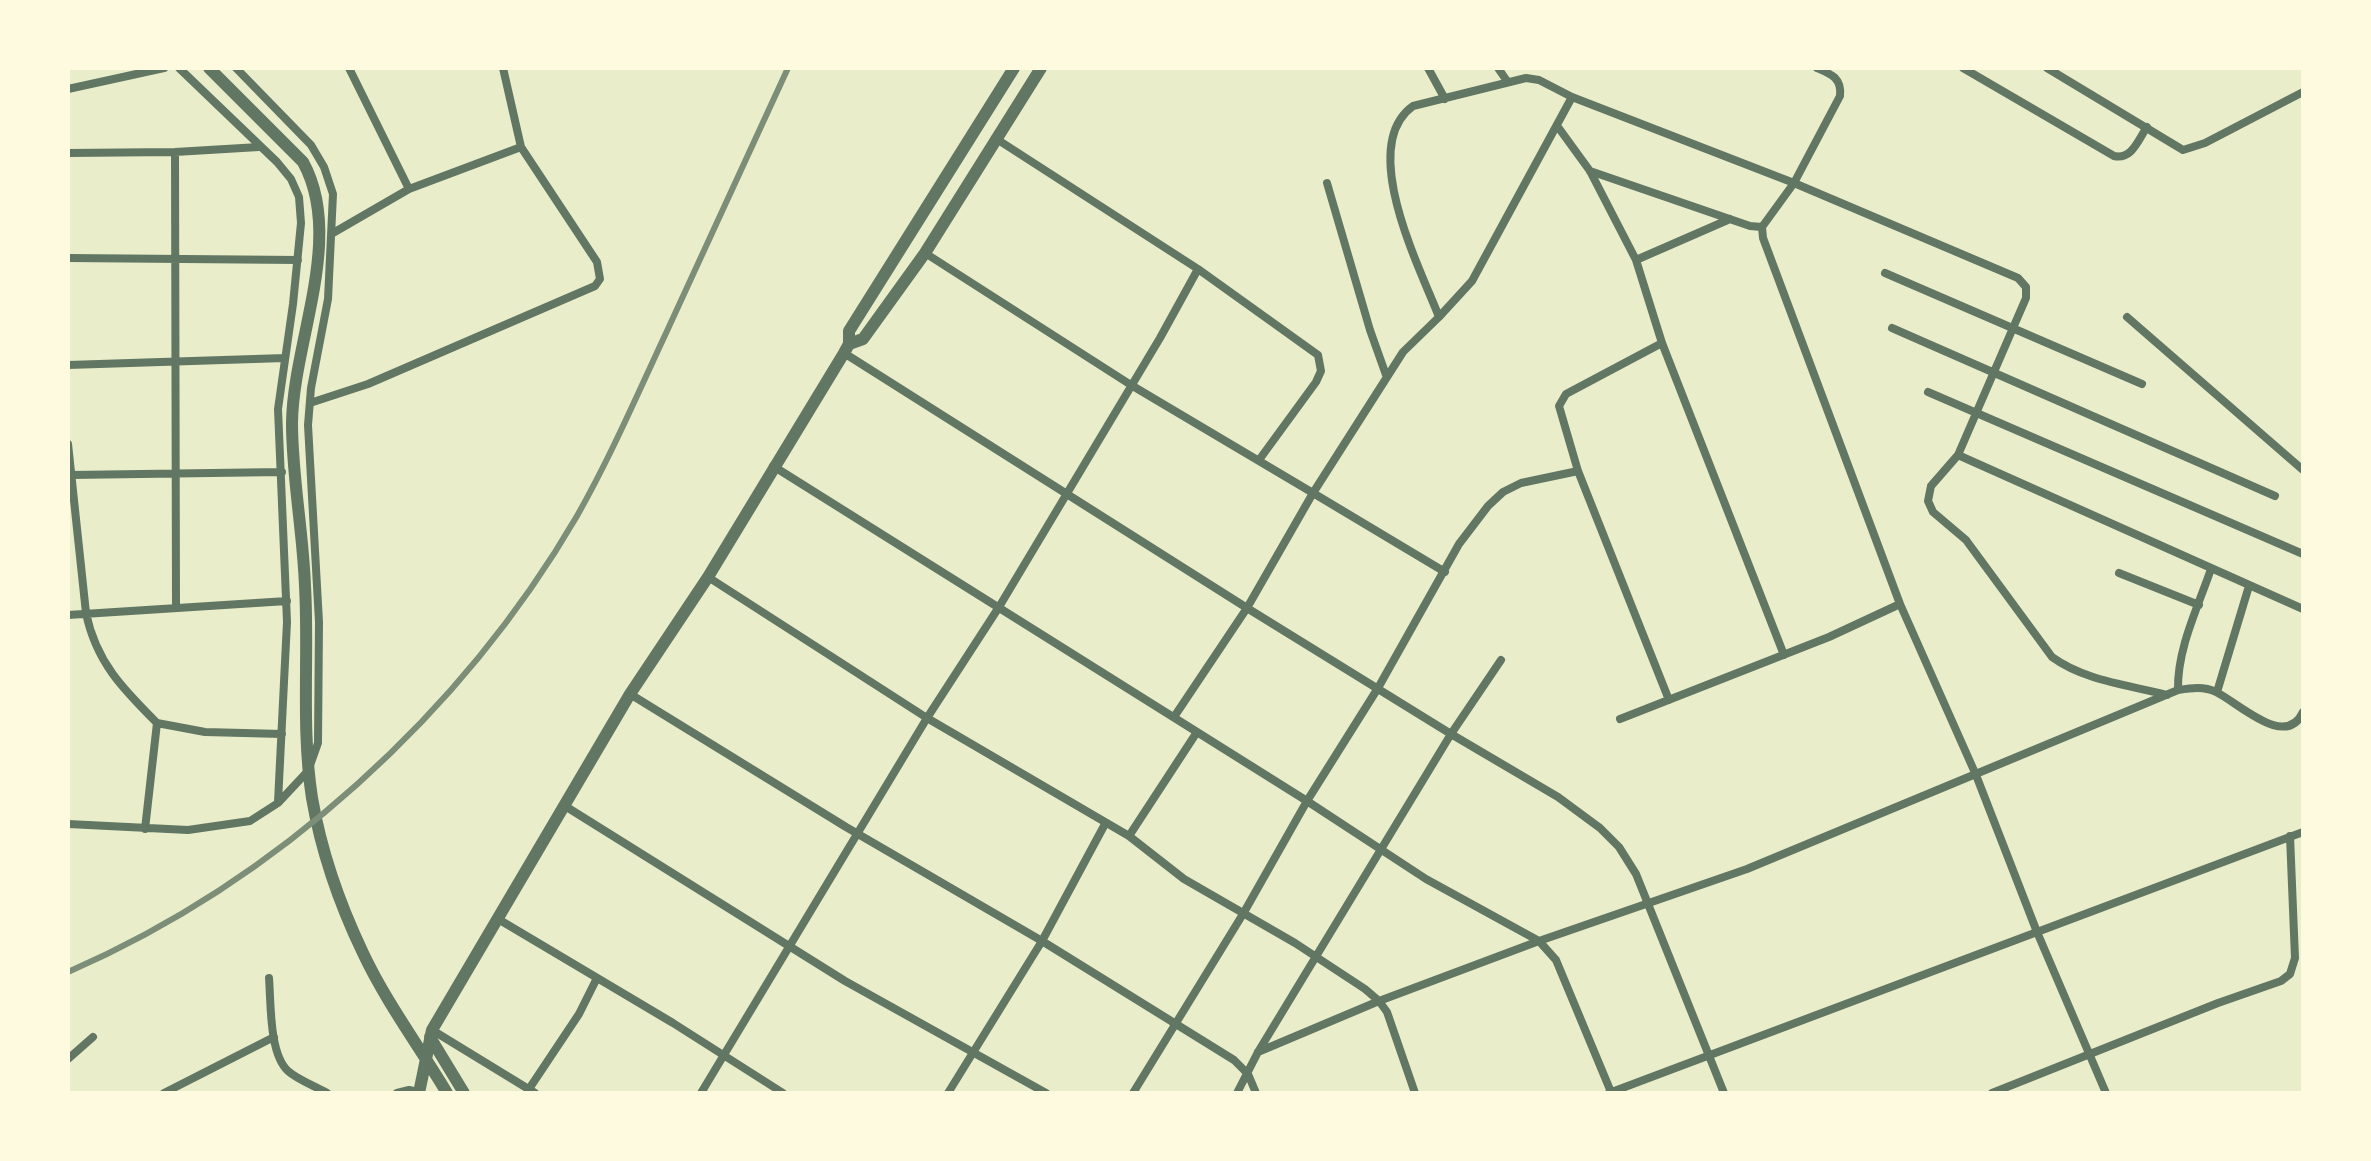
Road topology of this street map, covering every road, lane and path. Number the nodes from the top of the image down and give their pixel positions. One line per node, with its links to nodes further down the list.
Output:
1 (164, 68): 15 (street)
2 (179, 68): 22 (street)
3 (209, 68): 138 (street)
4 (236, 68): 32 (street)
5 (349, 68): 29 (street)
6 (503, 68): 23 (street)
7 (1014, 68): 45 (street)
8 (1041, 68): 21 (street)
9 (1428, 68): 18 (street)
10 (1498, 68): 14 (street)
11 (1817, 68): 28 (street)
12 (1963, 68): 20 (street)
13 (2047, 68): 20 (street)
14 (1507, 81): 17 (street); 18 (street)
15 (68, 89)
16 (2303, 92): 20 (street)
17 (1572, 97): 19 (street); 28 (street)
18 (1445, 99): 40 (street)
19 (1558, 127): 26 (street); 40 (street)
20 (2147, 127)
21 (995, 138): 33 (street); 38 (street)
22 (259, 147): 24 (street); 36 (street)
23 (521, 147): 29 (street); 54 (street)
24 (175, 152): 25 (street); 35 (street)
25 (68, 153)
26 (1590, 171): 30 (street); 37 (street)
27 (1327, 183): 50 (street)
28 (1794, 183): 31 (street); 42 (street)
29 (409, 189): 32 (street)
30 (1731, 219): 31 (street); 37 (street)
31 (1762, 227): 75 (street)
32 (333, 233): 54 (street)
33 (925, 253): 45 (street); 52 (street)
34 (68, 258): 35 (street)
35 (176, 258): 36 (street); 47 (street)
36 (298, 260): 46 (street)
37 (1636, 260): 44 (street)
38 (1198, 269): 52 (street); 58 (street)
39 (1885, 273): 42 (street)
40 (1439, 317): 50 (street)
41 (2127, 317): 60 (street)
42 (2013, 327): 49 (street); 51 (street)
43 (1892, 328): 49 (street)
44 (1662, 343): 61 (street); 83 (street)
45 (847, 348): 59 (street); 65 (street)
46 (285, 358): 47 (street); 62 (street)
47 (177, 363): 48 (street); 63 (street)
48 (68, 365)
49 (1994, 371): 55 (street); 67 (street)
50 (1386, 375): 66 (street)
51 (2142, 384)
52 (1131, 385): 58 (street); 65 (street)
53 (1928, 392): 55 (street)
54 (310, 403): 101 (street)
55 (1977, 411): 57 (street); 68 (street)
56 (68, 444): 64 (street)
57 (1958, 455): 69 (street); 89 (street)
58 (1259, 460): 66 (street)
59 (773, 466): 72 (street); 78 (street)
60 (2303, 470)
61 (1578, 471): 70 (street); 90 (street)
62 (282, 472): 63 (street); 74 (street)
63 (177, 473): 64 (street); 77 (street)
64 (71, 475): 81 (street)
65 (1066, 493): 78 (street); 79 (street)
66 (1313, 493): 70 (street); 79 (street)
67 (2275, 496)
68 (2303, 554)
69 (2211, 569): 73 (street); 76 (street)
70 (1445, 572): 85 (street)
71 (2119, 573): 76 (street)
72 (708, 577): 88 (street); 93 (street)
73 (2249, 586): 80 (street); 87 (street)
74 (287, 601): 77 (street); 97 (street)
75 (1900, 604): 83 (street); 99 (street)
76 (2199, 605): 86 (street)
77 (176, 607): 81 (street)
78 (999, 607): 92 (street); 93 (street)
79 (1247, 608): 85 (street); 92 (street)
80 (2303, 609)
81 (86, 613): 82 (street); 95 (street)
82 (68, 615)
83 (1784, 655): 90 (street)
84 (1501, 660): 98 (street)
85 (1378, 688): 98 (street); 100 (street)
86 (2178, 690): 87 (street); 89 (street)
87 (2217, 692): 91 (street)
88 (630, 694): 102 (street); 107 (street)
89 (2167, 695): 99 (street)
90 (1669, 700): 94 (street)
91 (2303, 712)
92 (1174, 717): 96 (street)
93 (927, 718): 104 (street); 107 (street)
94 (1620, 719)
95 (157, 723): 97 (street); 105 (street)
96 (1197, 732): 100 (street); 108 (street)
97 (282, 734): 101 (street)
98 (1451, 734): 110 (street); 111 (street)
99 (1976, 775): 111 (street); 114 (street)
100 (1307, 801): 110 (street); 112 (street)
101 (278, 803): 105 (street)
102 (565, 806): 113 (street); 117 (street)
103 (68, 824): 105 (street)
104 (1105, 824): 108 (street); 115 (street)
105 (145, 829)
106 (2303, 832): 109 (street)
107 (858, 834): 115 (street); 117 (street)
108 (1129, 836): 112 (street)
109 (2290, 836): 114 (street); 129 (street)
110 (1382, 851): 116 (street); 118 (street)
111 (1646, 904): 116 (street); 130 (street)
112 (1243, 914): 118 (street); 122 (street)
113 (498, 919): 120 (street); 123 (street)
114 (2037, 932): 129 (street); 130 (street)
115 (1042, 941): 122 (street); 126 (street)
116 (1539, 941): 121 (street); 148 (street)
117 (788, 946): 126 (street); 128 (street)
118 (1317, 957): 121 (street); 127 (street)
119 (269, 978): 125 (street)
120 (597, 978): 128 (street); 133 (street)
121 (1379, 1001): 127 (street); 147 (street)
122 (1177, 1025): 132 (street); 144 (street)
123 (431, 1034): 133 (street); 134 (street); 139 (street)
124 (93, 1037): 131 (street)
125 (274, 1037): 135 (street); 136 (street)
126 (972, 1051): 142 (street); 143 (street)
127 (1258, 1052): 132 (street)
128 (722, 1054): 140 (street); 141 (street)
129 (2089, 1054): 150 (street); 151 (street)
130 (1710, 1055): 148 (street); 149 (street)
131 (68, 1059)
132 (1248, 1074): 145 (street); 146 (street)
133 (532, 1091)
134 (419, 1092): 137 (street)
135 (164, 1093)
136 (327, 1093)
137 (397, 1093)
138 (447, 1093)
139 (464, 1093)
140 (701, 1093)
141 (783, 1093)
142 (948, 1093)
143 (1046, 1093)
144 (1133, 1093)
145 (1237, 1093)
146 (1256, 1093)
147 (1415, 1093)
148 (1610, 1093)
149 (1724, 1093)
150 (1992, 1093)
151 (2106, 1093)

